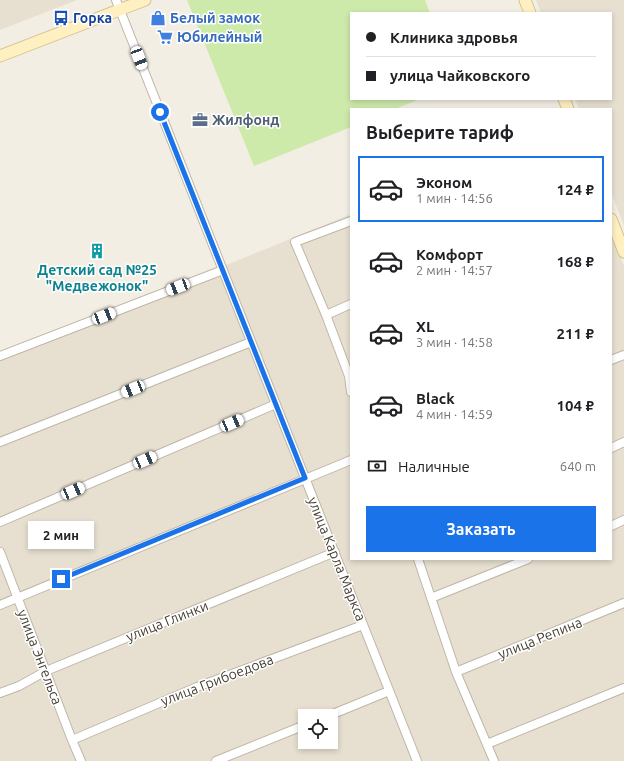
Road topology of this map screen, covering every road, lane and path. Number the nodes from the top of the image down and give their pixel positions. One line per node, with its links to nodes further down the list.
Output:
1 (145, 0): 3 (main road)
2 (525, 0): 4 (main road)
3 (118, 5): 5 (main road); 9 (street, улица Карла Маркса)
4 (530, 12)
5 (0, 56)
6 (350, 221): 11 (street)
7 (612, 222): 8 (main road)
8 (624, 252)
9 (223, 270): 12 (street, улица Карла Маркса); 14 (street)
10 (350, 304): 11 (street)
11 (326, 315): 16 (street)
12 (251, 342): 17 (street, улица Карла Маркса); 18 (street)
13 (624, 355): 15 (street)
14 (0, 356)
15 (612, 360)
16 (350, 376)
17 (276, 404): 22 (street, улица Карла Маркса); 24 (street)
18 (0, 442)
19 (624, 442): 20 (street)
20 (612, 448)
21 (350, 460): 22 (street)
22 (305, 478): 27 (street, улица Карла Маркса); 30 (street)
23 (624, 520): 25 (street)
24 (0, 522)
25 (612, 526)
26 (0, 552): 30 (street, улица Энгельса)
27 (334, 552): 34 (street, улица Карла Маркса); 35 (street, улица Глинки)
28 (418, 560): 31 (street)
29 (526, 560): 31 (street)
30 (18, 597): 33 (street); 35 (street, улица Энгельса)
31 (432, 598): 36 (street)
32 (624, 603): 36 (street, улица Репина)
33 (0, 605)
34 (363, 625): 38 (street, улица Карла Маркса); 42 (street, улица Грибоедова)
35 (46, 671): 39 (street, улица Глинки); 42 (street, улица Энгельса)
36 (456, 672): 43 (street)
37 (624, 688): 43 (street)
38 (390, 691): 40 (street); 44 (street, улица Карла Маркса)
39 (0, 693)
40 (338, 712)
41 (298, 728): 46 (street)
42 (72, 740): 45 (street, улица Энгельса)
43 (487, 744): 47 (street)
44 (414, 760)
45 (81, 761)
46 (216, 761)
47 (494, 761)

